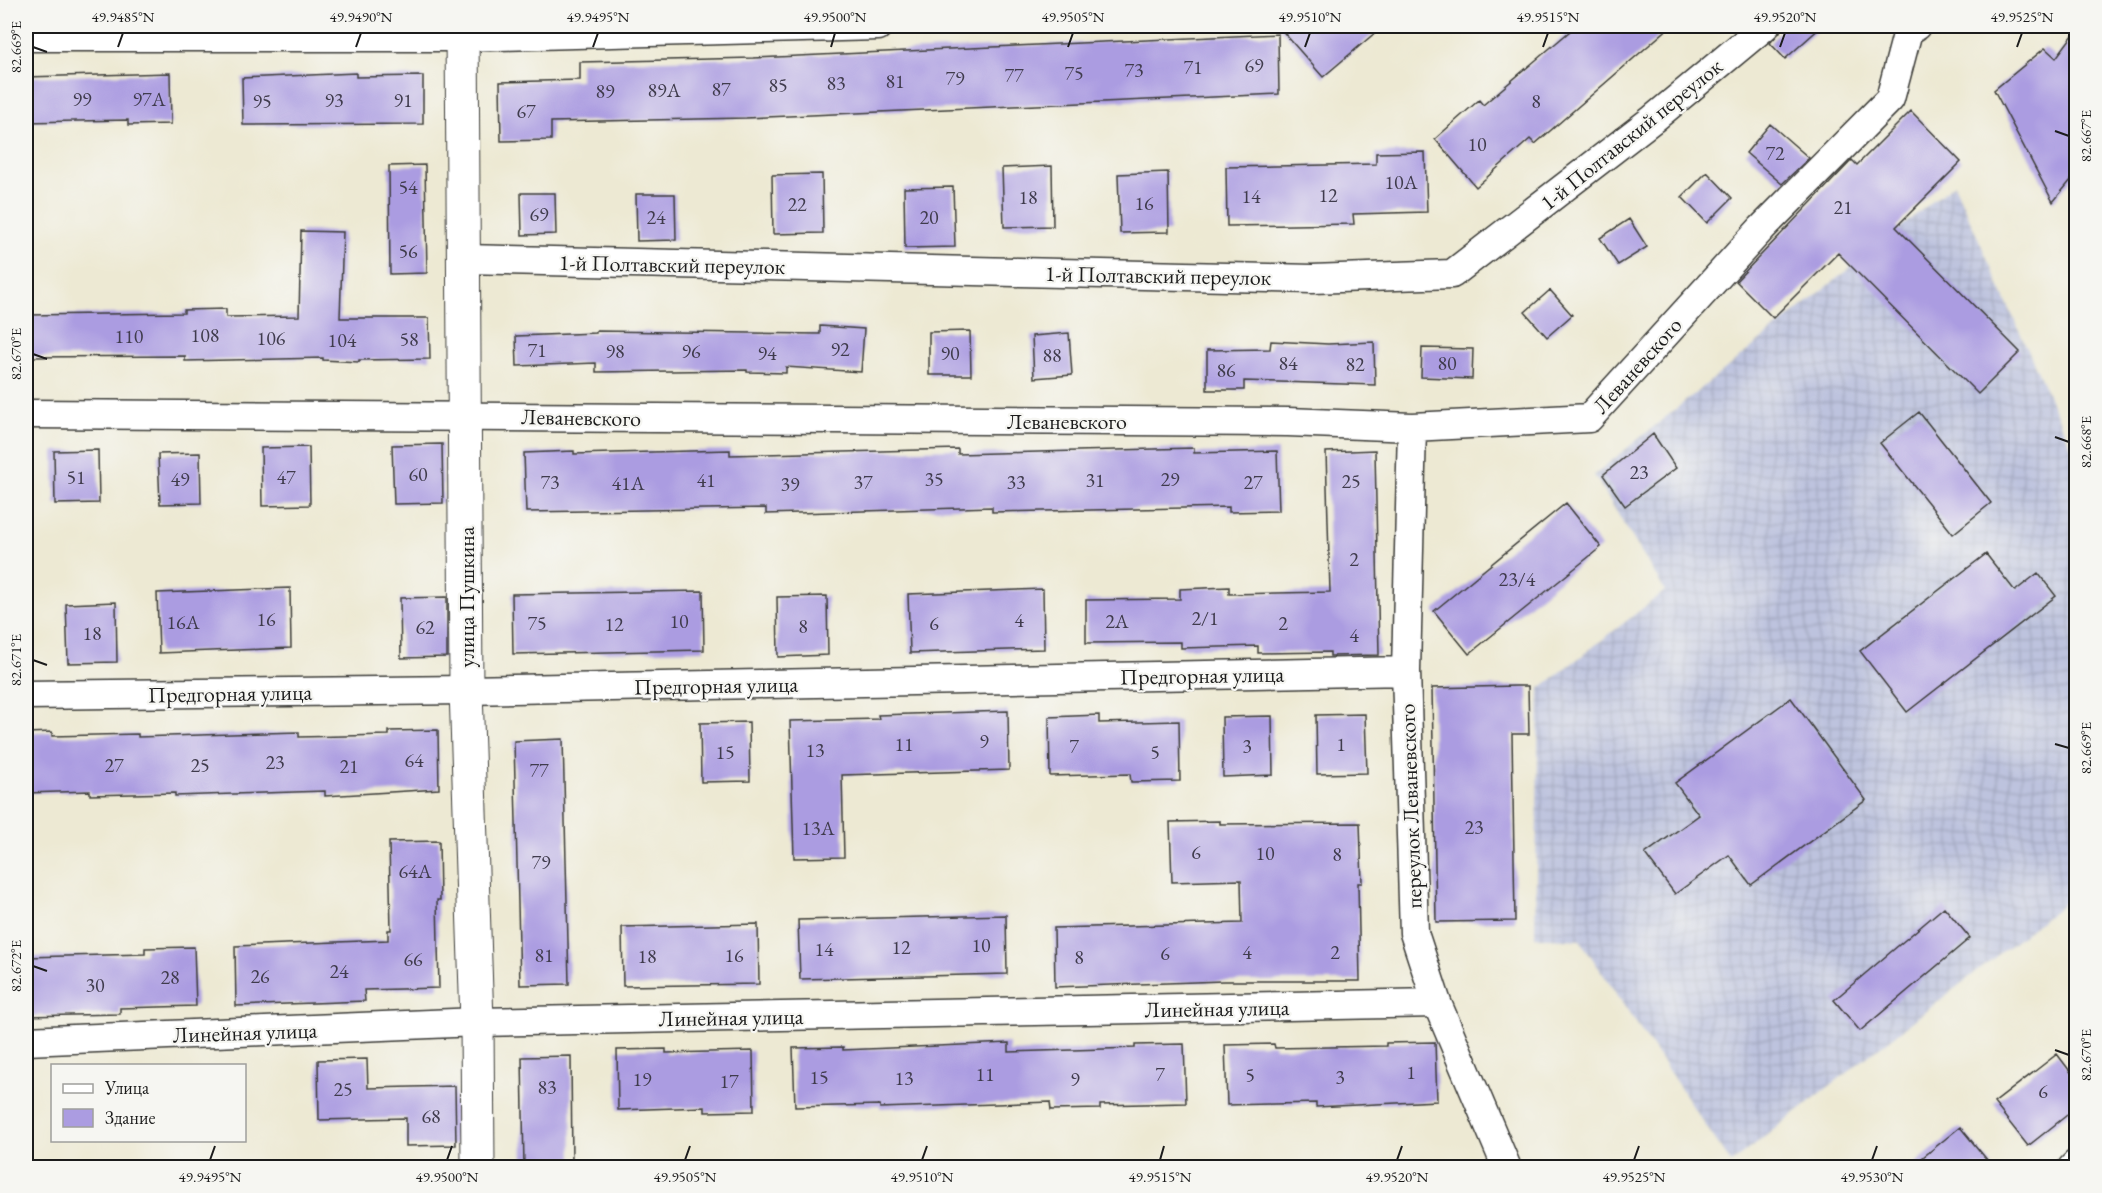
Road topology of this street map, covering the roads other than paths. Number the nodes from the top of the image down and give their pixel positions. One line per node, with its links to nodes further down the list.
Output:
1 (878, 26): 4 (street)
2 (1764, 26): 6 (street, 1-й Полтавский переулок)
3 (1909, 27): 9 (street, Леваневского)
4 (461, 32): 5 (street); 6 (street, улица Пушкина)
5 (26, 37)
6 (464, 259): 8 (street, улица Пушкина)
7 (26, 414): 8 (street, Леваневского)
8 (466, 416): 9 (street, Леваневского); 11 (street, улица Пушкина)
9 (1412, 427): 10 (street, переулок Леваневского)
10 (1406, 671): 11 (street, Предгорная улица); 13 (street, переулок Леваневского)
11 (466, 690): 12 (street, Предгорная улица); 14 (street, улица Пушкина)
12 (26, 695)
13 (1437, 1003): 14 (street, Линейная улица); 18 (street, переулок Леваневского)
14 (477, 1022): 15 (street, Линейная улица); 17 (street, улица Пушкина)
15 (26, 1041)
16 (2076, 1164): 19 (street)
17 (478, 1167)
18 (1507, 1167)
19 (2072, 1167)

